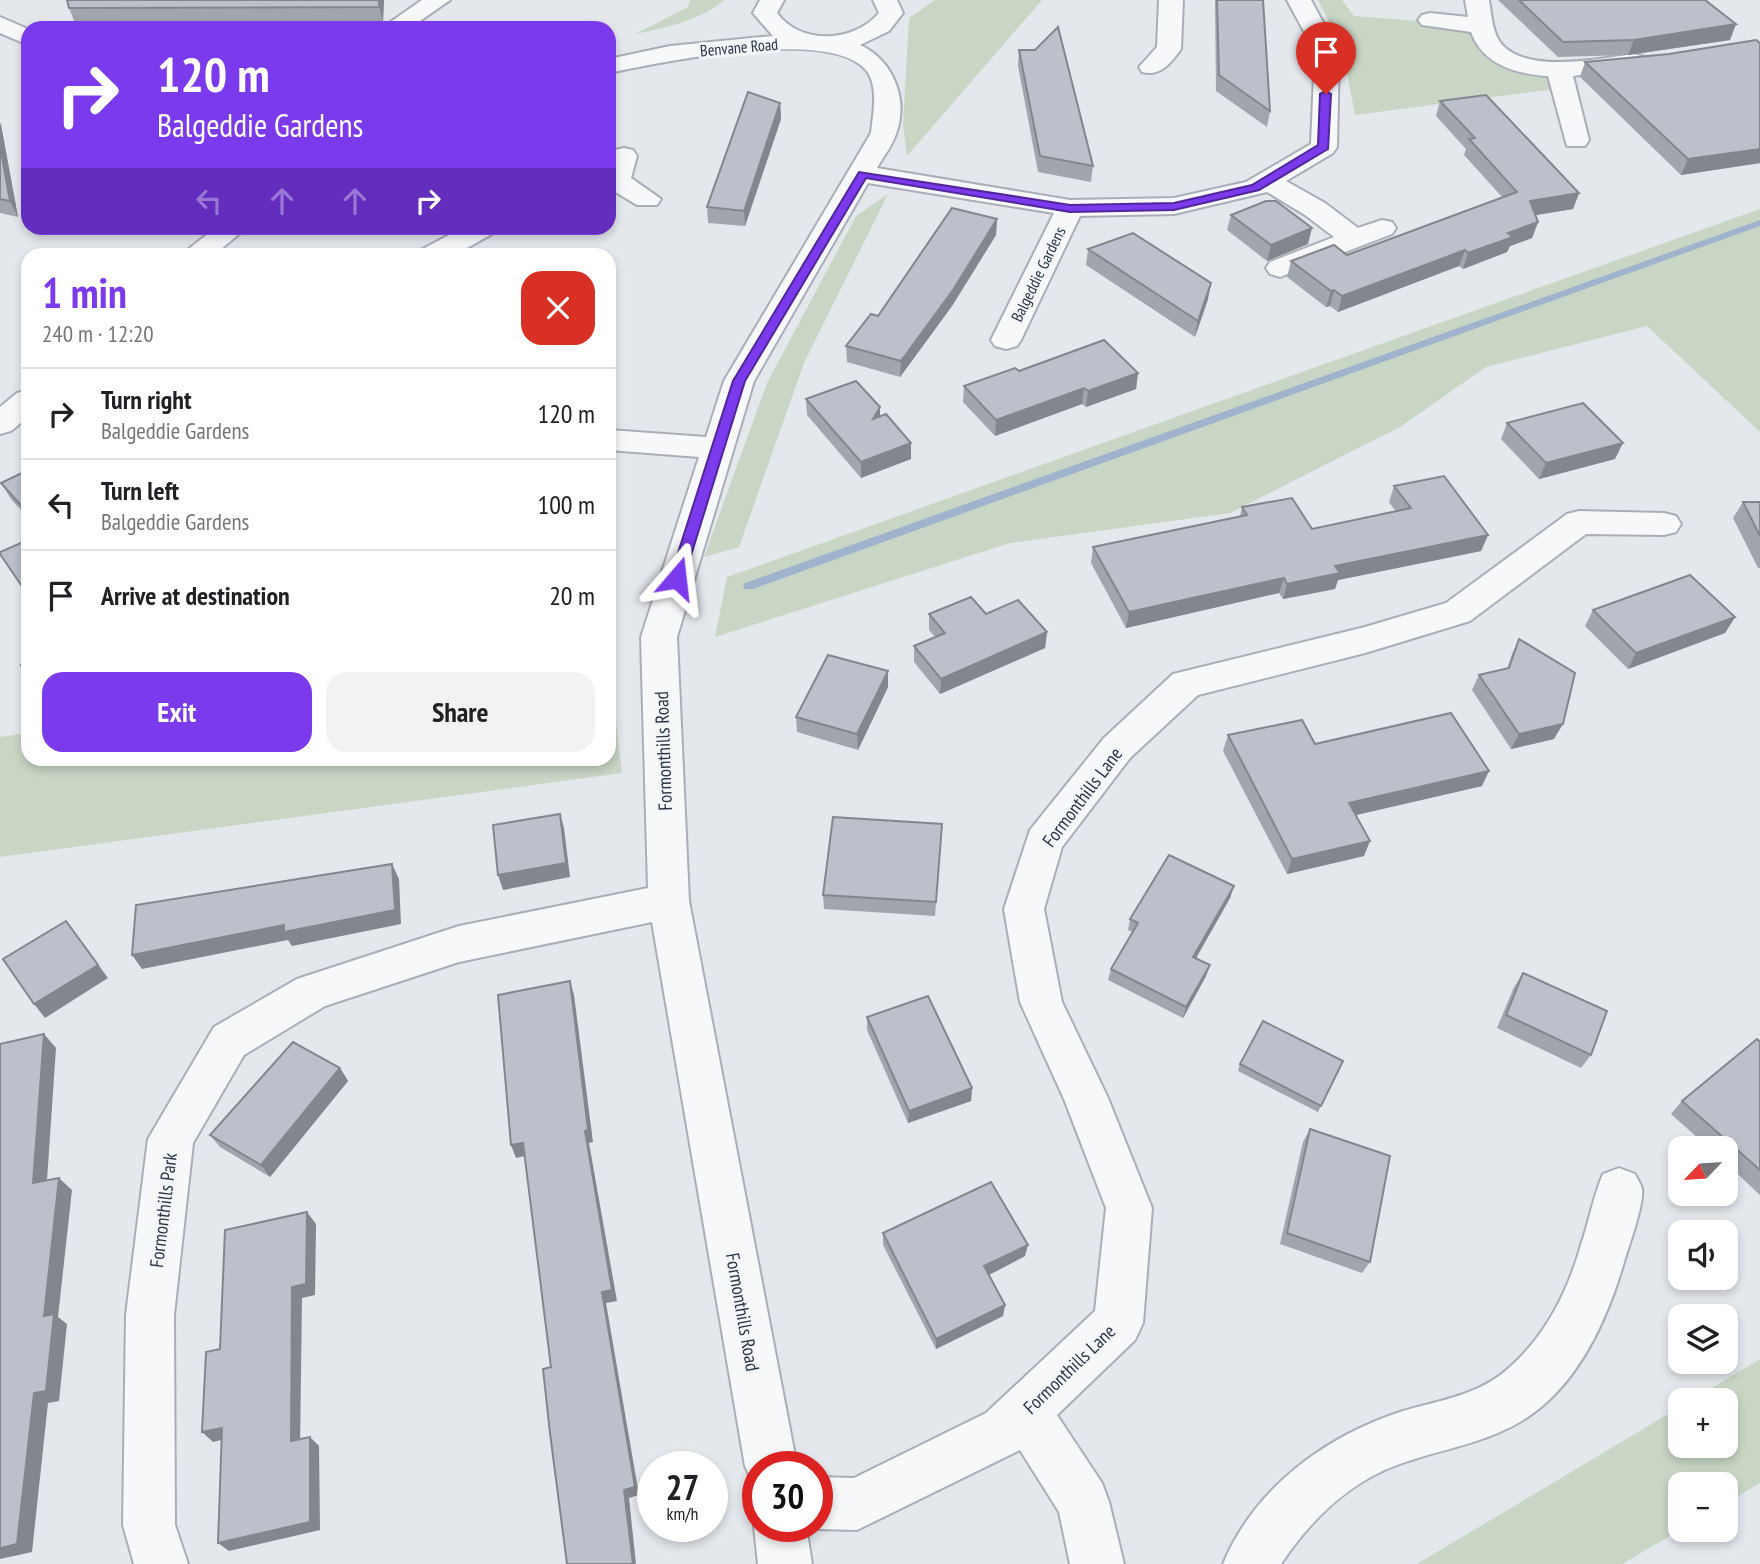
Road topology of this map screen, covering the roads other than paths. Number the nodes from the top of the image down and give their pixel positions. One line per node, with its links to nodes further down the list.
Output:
1 (438, 0): 9 (street)
2 (909, 0): 7 (street)
3 (1171, 0): 17 (street)
4 (1299, 0): 23 (street, Balgeddie Gardens)
5 (1477, 0): 11 (street)
6 (770, 2): 13 (street); 14 (street, Benvane Road)
7 (887, 13): 13 (street, Benvane Road); 19 (street, Formonthills Road)
8 (1430, 20): 11 (street)
9 (405, 21)
10 (0, 24): 12 (street)
11 (1483, 26): 18 (street)
12 (21, 34)
13 (817, 41): 14 (street, Benvane Road); 19 (street)
14 (670, 53): 16 (street, Benvane Road)
15 (1657, 58): 18 (street)
16 (616, 65)
17 (1151, 67)
18 (1559, 69): 20 (street)
19 (886, 80): 22 (street, Formonthills Road)
20 (1576, 140)
21 (617, 173): 24 (street)
22 (863, 174): 25 (street, Balgeddie Gardens); 37 (street, Formonthills Road)
23 (1266, 181): 25 (street, Balgeddie Gardens); 29 (street)
24 (647, 199)
25 (1070, 208): 33 (street, Balgeddie Gardens)
26 (1382, 228): 29 (street)
27 (222, 235): 30 (street)
28 (469, 235): 31 (street)
29 (1355, 239): 32 (street)
30 (205, 248)
31 (446, 248)
32 (1280, 268)
33 (1006, 340)
34 (21, 406): 35 (street)
35 (0, 424)
36 (616, 441): 37 (street)
37 (718, 448): 39 (street, Formonthills Road)
38 (1664, 524): 41 (street, Formonthills Lane)
39 (669, 901): 42 (street, Formonthills Road); 45 (street, Formonthills Park)
40 (1619, 1190): 48 (street)
41 (1025, 1411): 43 (street, Formonthills Lane); 47 (street)
42 (768, 1451)
43 (833, 1503)
44 (782, 1542): 46 (street)
45 (162, 1564)
46 (785, 1564)
47 (1097, 1564)
48 (1250, 1564)

